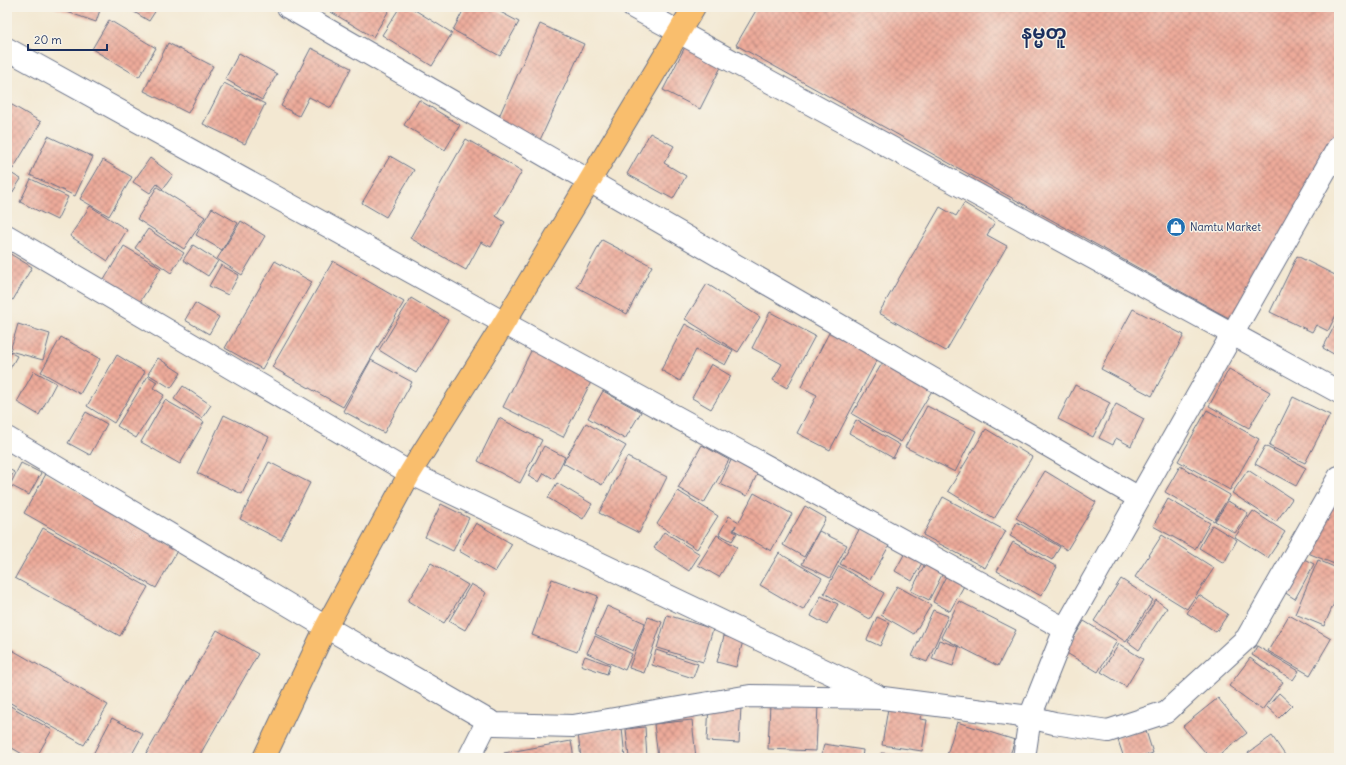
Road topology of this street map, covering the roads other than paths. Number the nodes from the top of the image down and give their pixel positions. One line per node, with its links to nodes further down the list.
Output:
1 (288, 7): 7 (street)
2 (633, 7): 4 (street)
3 (694, 7): 4 (main road)
4 (678, 32): 7 (main road); 10 (street)
5 (7, 49): 9 (street)
6 (1339, 146): 10 (street)
7 (589, 180): 9 (main road); 15 (street)
8 (7, 236): 13 (street)
9 (504, 323): 13 (main road); 17 (street)
10 (1232, 333): 11 (street); 15 (street)
11 (1339, 392)
12 (7, 438): 16 (street)
13 (410, 473): 16 (main road); 18 (street)
14 (1339, 477): 19 (street)
15 (1139, 498): 17 (street)
16 (326, 627): 20 (street); 21 (main road)
17 (1065, 629): 19 (street)
18 (883, 698): 19 (street); 20 (street)
19 (1030, 717): 23 (street)
20 (488, 720): 22 (street)
21 (264, 758)
22 (469, 758)
23 (1024, 758)

